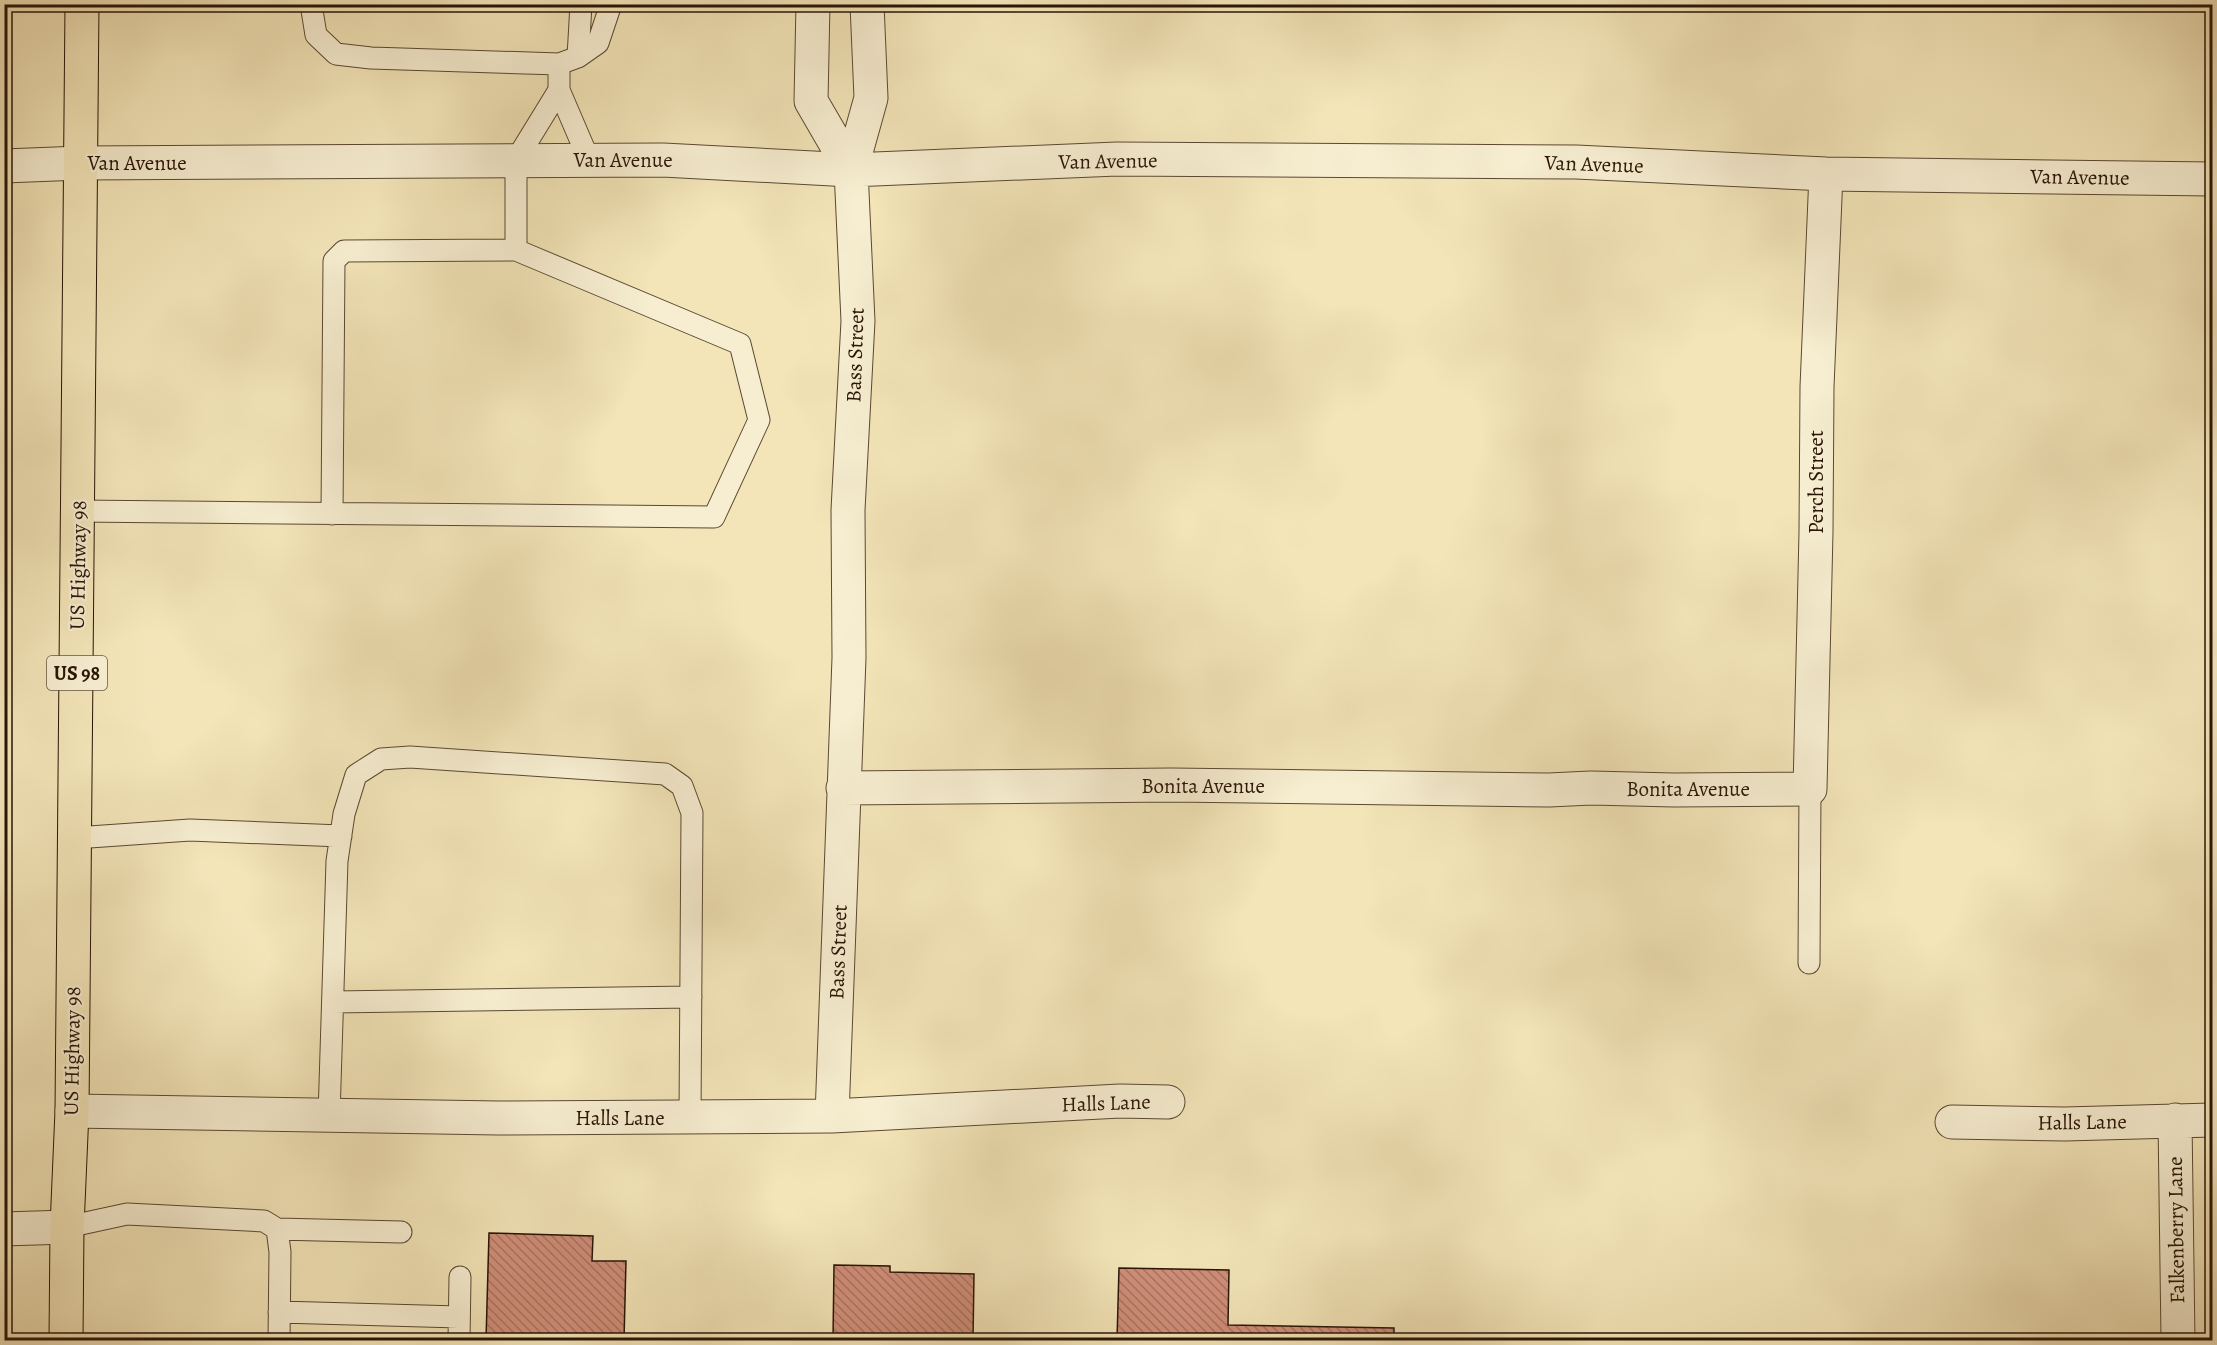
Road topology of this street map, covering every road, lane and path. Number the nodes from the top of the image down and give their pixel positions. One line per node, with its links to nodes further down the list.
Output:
1 (82, 4): 11 (main road, US Highway 98 / US 98)
2 (311, 4): 7 (lane)
3 (581, 4): 7 (lane)
4 (611, 4): 7 (lane)
5 (813, 4): 13 (street)
6 (867, 4): 13 (street)
7 (568, 61): 8 (lane)
8 (559, 90): 9 (lane); 10 (lane)
9 (516, 160): 10 (street, Van Avenue); 11 (street, Van Avenue); 16 (lane)
10 (589, 160): 13 (street, Van Avenue)
11 (81, 163): 12 (street, Van Avenue); 17 (main road, US Highway 98 / US 98)
12 (4, 166)
13 (851, 170): 14 (street, Van Avenue); 19 (street, Bass Street)
14 (1826, 174): 15 (street, Van Avenue); 20 (street, Perch Street)
15 (2212, 179)
16 (516, 250): 18 (lane); 18 (lane)
17 (78, 511): 18 (lane); 22 (main road, US Highway 98 / US 98)
18 (332, 514)
19 (843, 788): 20 (street, Bonita Avenue); 29 (street, Bass Street)
20 (1810, 789): 23 (lane)
21 (340, 836): 22 (lane); 24 (lane); 25 (lane)
22 (75, 838): 27 (main road, US Highway 98 / US 98)
23 (1809, 963)
24 (691, 997): 25 (lane); 30 (lane)
25 (333, 1002): 28 (lane)
26 (1168, 1102): 29 (street, Halls Lane)
27 (72, 1111): 28 (street, Halls Lane); 34 (main road, US Highway 98 / US 98)
28 (329, 1116): 30 (street, Halls Lane)
29 (832, 1116): 30 (street, Halls Lane)
30 (690, 1117)
31 (2175, 1120): 32 (street, Halls Lane); 33 (street, Halls Lane); 44 (street, Falkenberry Lane)
32 (2212, 1120)
33 (1952, 1122)
34 (67, 1227): 35 (street); 36 (lane); 41 (main road, US Highway 98 / US 98)
35 (4, 1229)
36 (277, 1230): 37 (lane); 39 (lane)
37 (401, 1232)
38 (460, 1277): 40 (lane)
39 (279, 1312): 40 (lane); 42 (lane)
40 (459, 1317): 43 (lane)
41 (66, 1341)
42 (279, 1341)
43 (459, 1341)
44 (2178, 1341)

